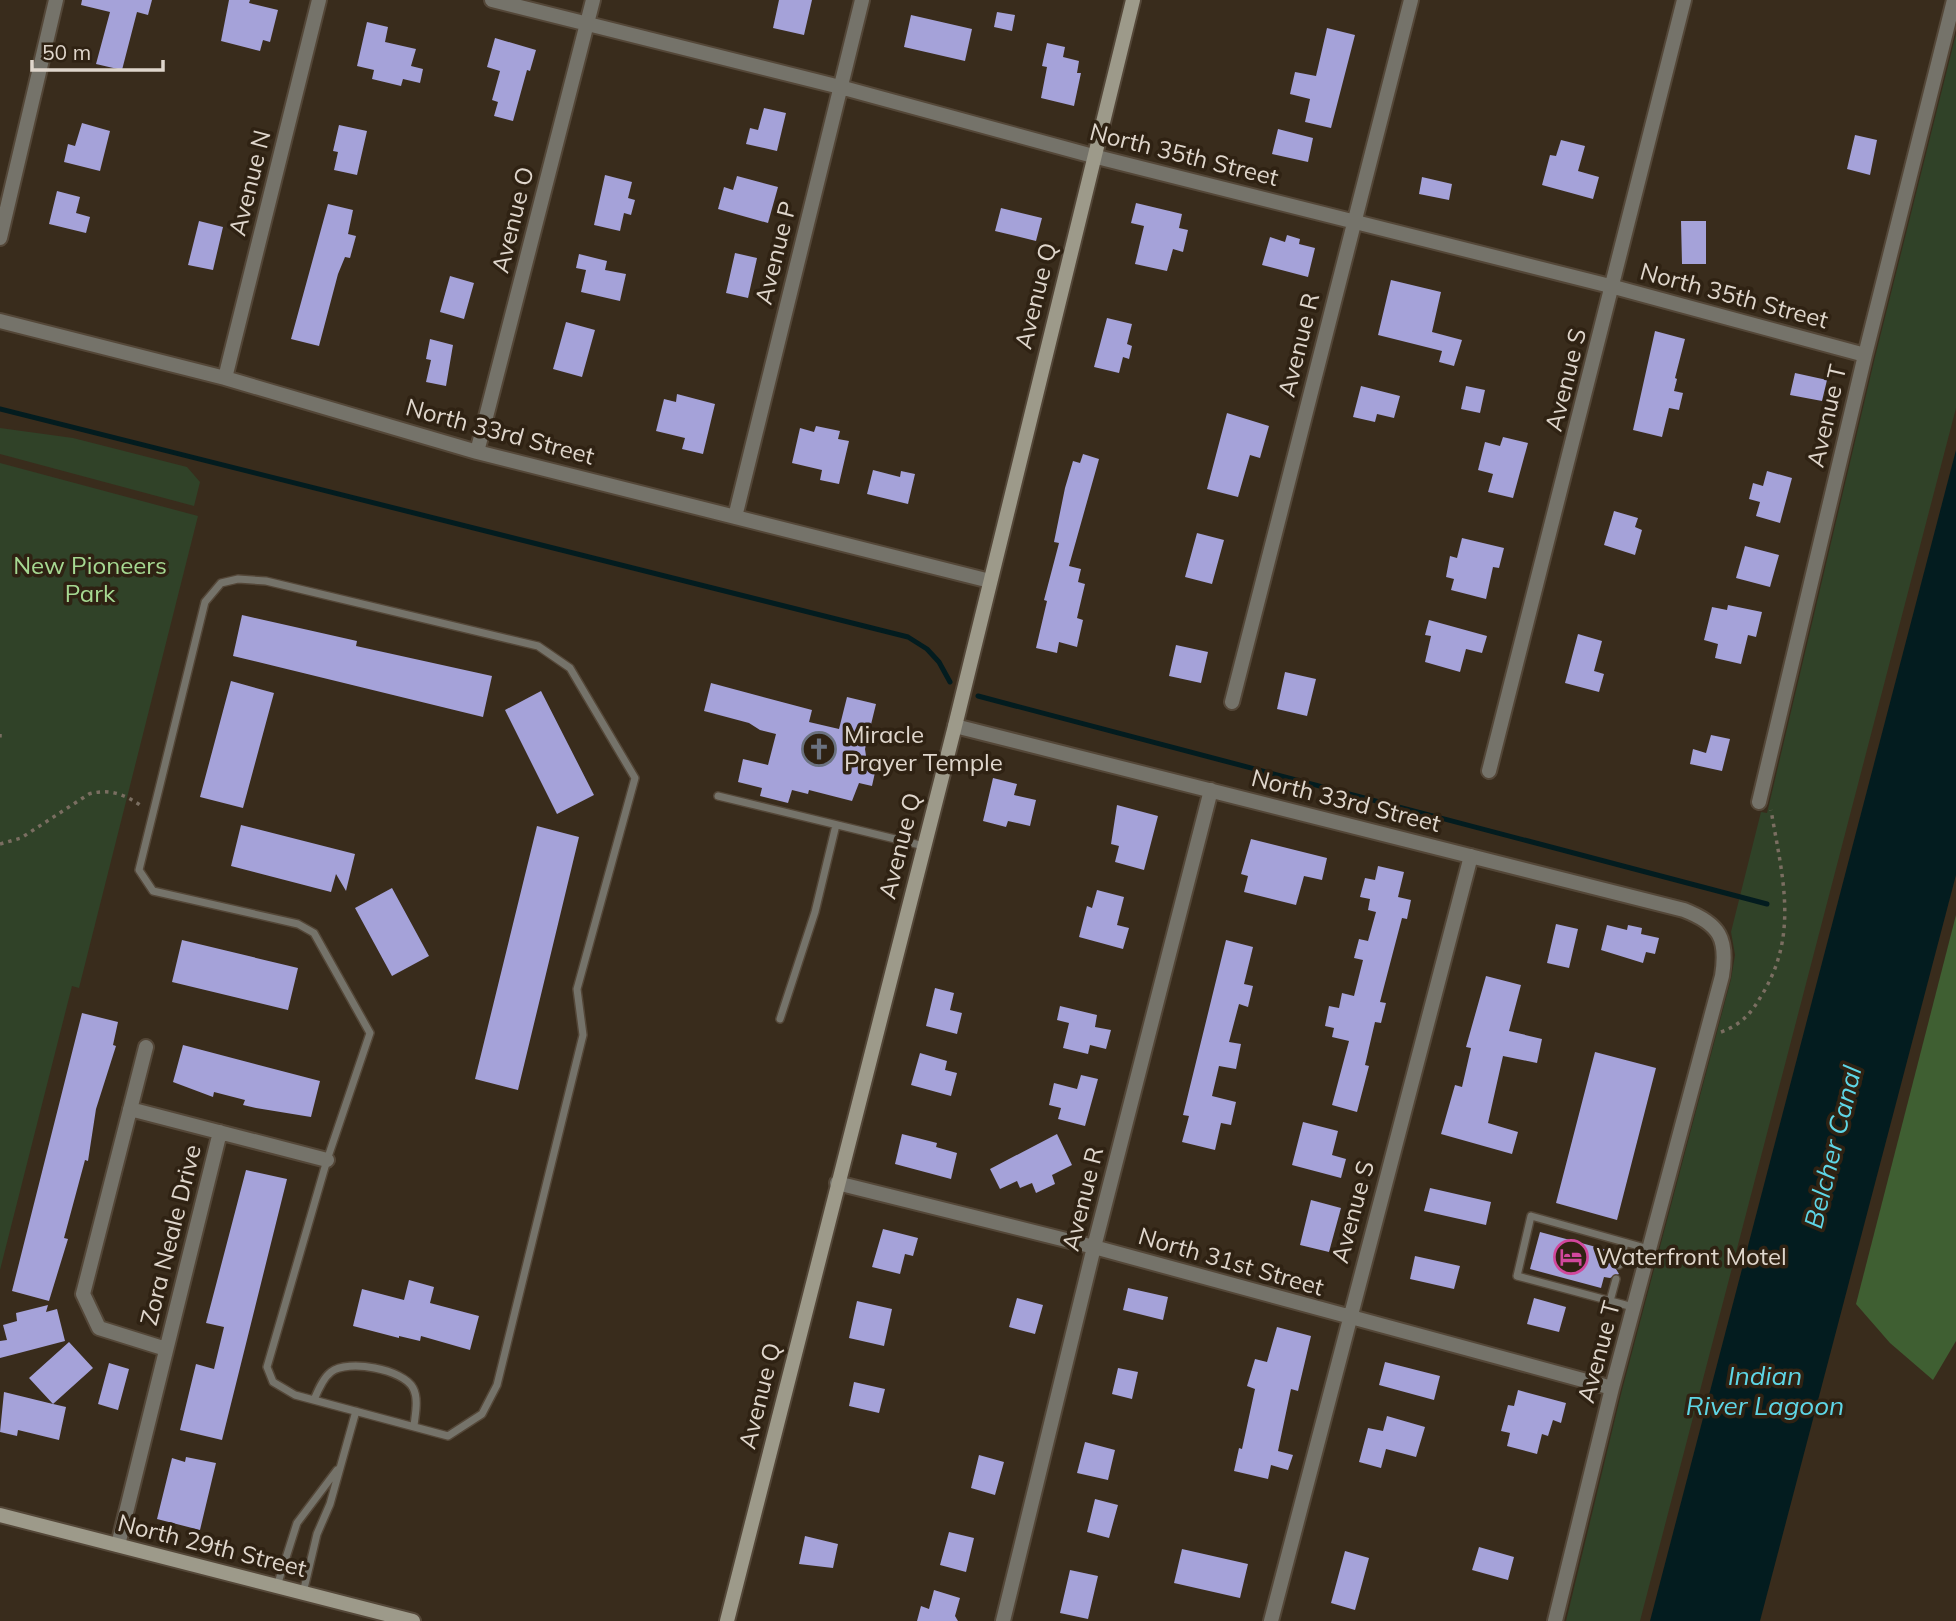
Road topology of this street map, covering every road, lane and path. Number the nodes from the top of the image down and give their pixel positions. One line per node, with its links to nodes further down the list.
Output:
1 (56, 0): 14 (street)
2 (319, 0): 18 (street, Avenue N)
3 (492, 0): 10 (street, North 35th Street)
4 (593, 0): 10 (street, Avenue O)
5 (862, 0): 11 (street, Avenue P)
6 (1133, 0): 12 (street, Avenue Q)
7 (1411, 0): 13 (street, Avenue R)
8 (1685, 0): 15 (street, Avenue S)
9 (1954, 0): 17 (street, Avenue T)
10 (587, 24): 11 (street, North 35th Street); 19 (street, Avenue O)
11 (840, 87): 12 (street, North 35th Street); 20 (street, Avenue P)
12 (1093, 156): 13 (street, North 35th Street); 21 (street, Avenue Q)
13 (1354, 222): 15 (street, North 35th Street); 22 (street, Avenue R)
14 (0, 238)
15 (1614, 287): 17 (street, North 35th Street); 24 (street, Avenue S)
16 (0, 321): 18 (street, North 33rd Street)
17 (1865, 355): 25 (street, Avenue T)
18 (225, 378): 19 (street, North 33rd Street)
19 (477, 452): 20 (street, North 33rd Street)
20 (735, 517): 21 (street, North 33rd Street)
21 (990, 581): 23 (street, Avenue Q)
22 (1232, 702)
23 (955, 726): 26 (street, North 33rd Street); 32 (street, Avenue Q)
24 (1489, 771)
25 (1765, 777): 28 (street, Avenue T); 36 (path)
26 (1211, 790): 33 (street, North 33rd Street); 43 (street, Avenue R)
27 (718, 796): 30 (lane)
28 (1759, 802)
29 (145, 808): 31 (path)
30 (836, 825): 32 (lane); 35 (lane)
31 (0, 845)
32 (924, 846): 41 (street, Avenue Q)
33 (1471, 856): 34 (street, North 33rd Street); 49 (street, Avenue S)
34 (1719, 933): 36 (street, Avenue T)
35 (780, 1019)
36 (1705, 1037): 44 (street, Avenue T)
37 (146, 1047): 38 (street, Zora Neale Drive)
38 (130, 1109): 39 (street, Zora Neale Drive); 50 (street, Zora Neale Drive)
39 (220, 1132): 40 (street, Zora Neale Drive); 50 (street, Zora Neale Drive)
40 (327, 1160): 52 (lane); 54 (lane)
41 (837, 1183): 43 (street, North 31st Street); 61 (street, Avenue Q)
42 (1625, 1243): 44 (lane); 45 (lane); 47 (lane)
43 (1094, 1247): 49 (street, North 31st Street); 62 (street, Avenue R)
44 (1649, 1249): 48 (street, Avenue T)
45 (1619, 1265)
46 (1615, 1279): 47 (lane)
47 (1609, 1301): 48 (lane)
48 (1634, 1307): 51 (street, Avenue T)
49 (1349, 1318): 51 (street, North 31st Street); 63 (street, Avenue S)
50 (166, 1349): 57 (street, Zora Neale Drive)
51 (1612, 1388): 64 (street, Avenue T)
52 (314, 1400): 53 (lane); 54 (lane)
53 (356, 1411): 54 (lane); 55 (lane)
54 (414, 1426)
55 (340, 1467): 58 (lane); 59 (lane)
56 (0, 1515): 57 (street, North 29th Street)
57 (118, 1545): 58 (street, North 29th Street)
58 (277, 1586): 59 (street, North 29th Street)
59 (303, 1593): 60 (street, North 29th Street)
60 (413, 1621)
61 (727, 1621)
62 (1003, 1621)
63 (1271, 1621)
64 (1555, 1621)

